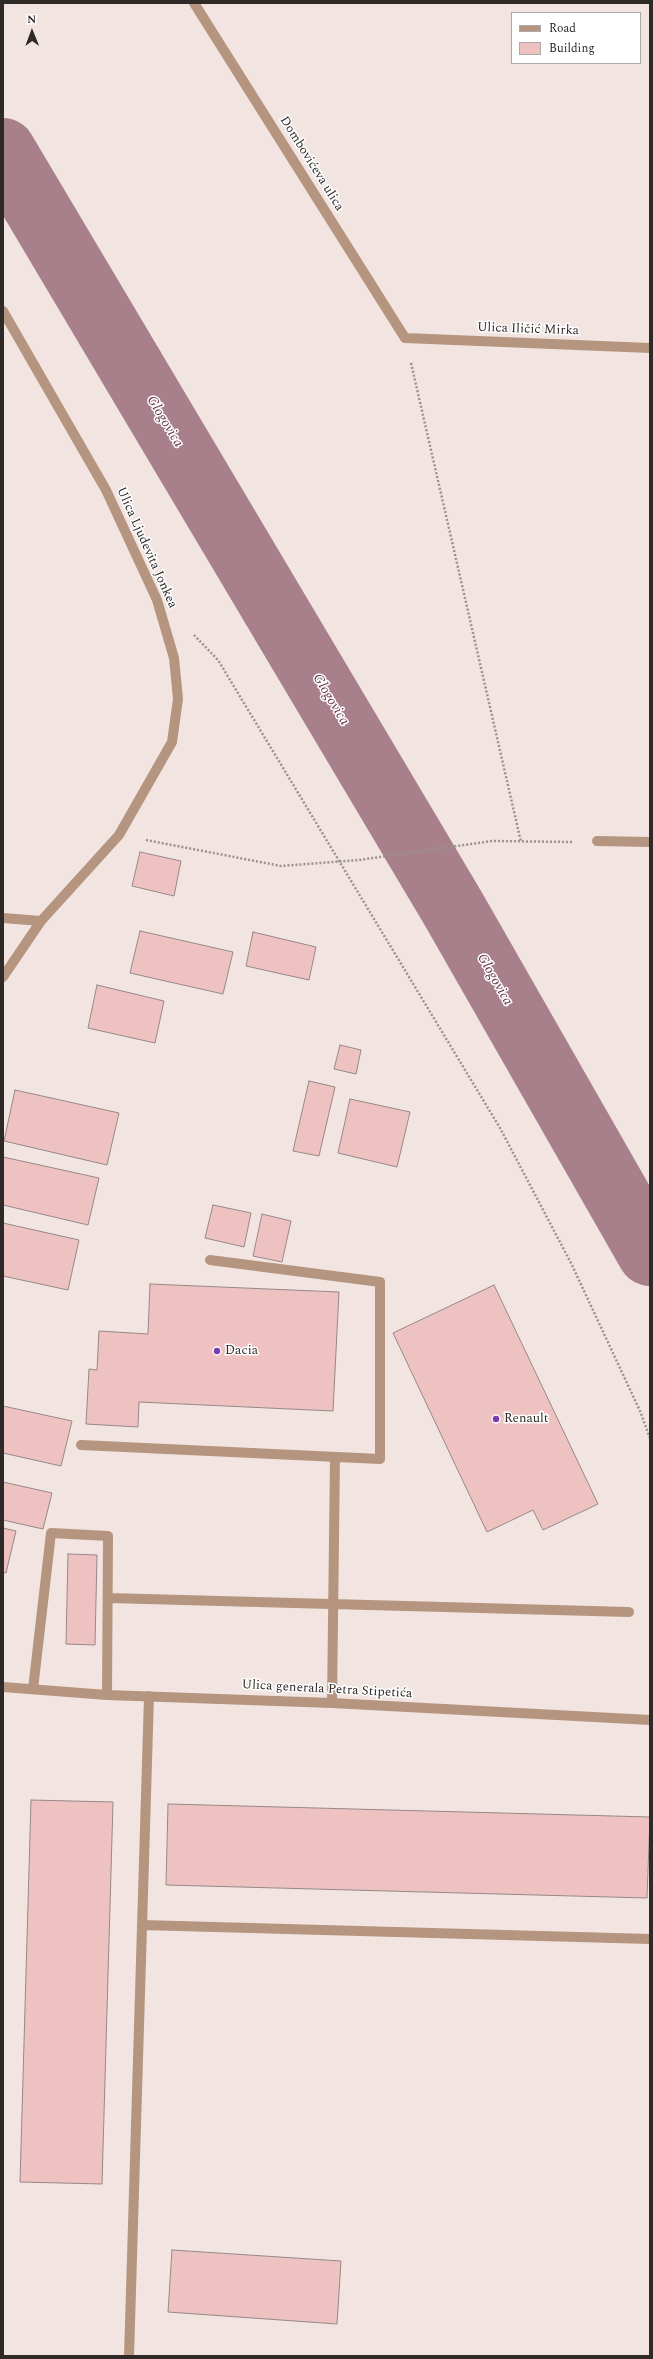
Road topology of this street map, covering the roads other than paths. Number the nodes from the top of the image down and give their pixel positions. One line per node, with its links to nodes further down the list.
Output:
1 (194, 3): 3 (street, Dombovićeva ulica)
2 (3, 311): 8 (street, Ulica Ljudevita Jonkea)
3 (405, 338): 4 (street, Ulica Iličić Mirka)
4 (650, 348)
5 (597, 841): 6 (street)
6 (650, 842)
7 (3, 918): 8 (street)
8 (41, 921): 9 (street, Ulica Ljudevita Jonkea)
9 (3, 977)
10 (210, 1260): 12 (street)
11 (80, 1444): 12 (street)
12 (335, 1457): 14 (street)
13 (108, 1598): 14 (street); 17 (street); 18 (street)
14 (332, 1604): 15 (street); 20 (street)
15 (629, 1612)
16 (3, 1687): 17 (street, Ulica generala Petra Stipetića)
17 (33, 1689): 18 (street, Ulica generala Petra Stipetića)
18 (107, 1695): 19 (street, Ulica generala Petra Stipetića)
19 (149, 1696): 20 (street, Ulica generala Petra Stipetića); 22 (street)
20 (332, 1703): 21 (street, Ulica generala Petra Stipetića)
21 (650, 1720)
22 (142, 1925): 23 (street); 24 (street)
23 (650, 1939)
24 (129, 2356)

